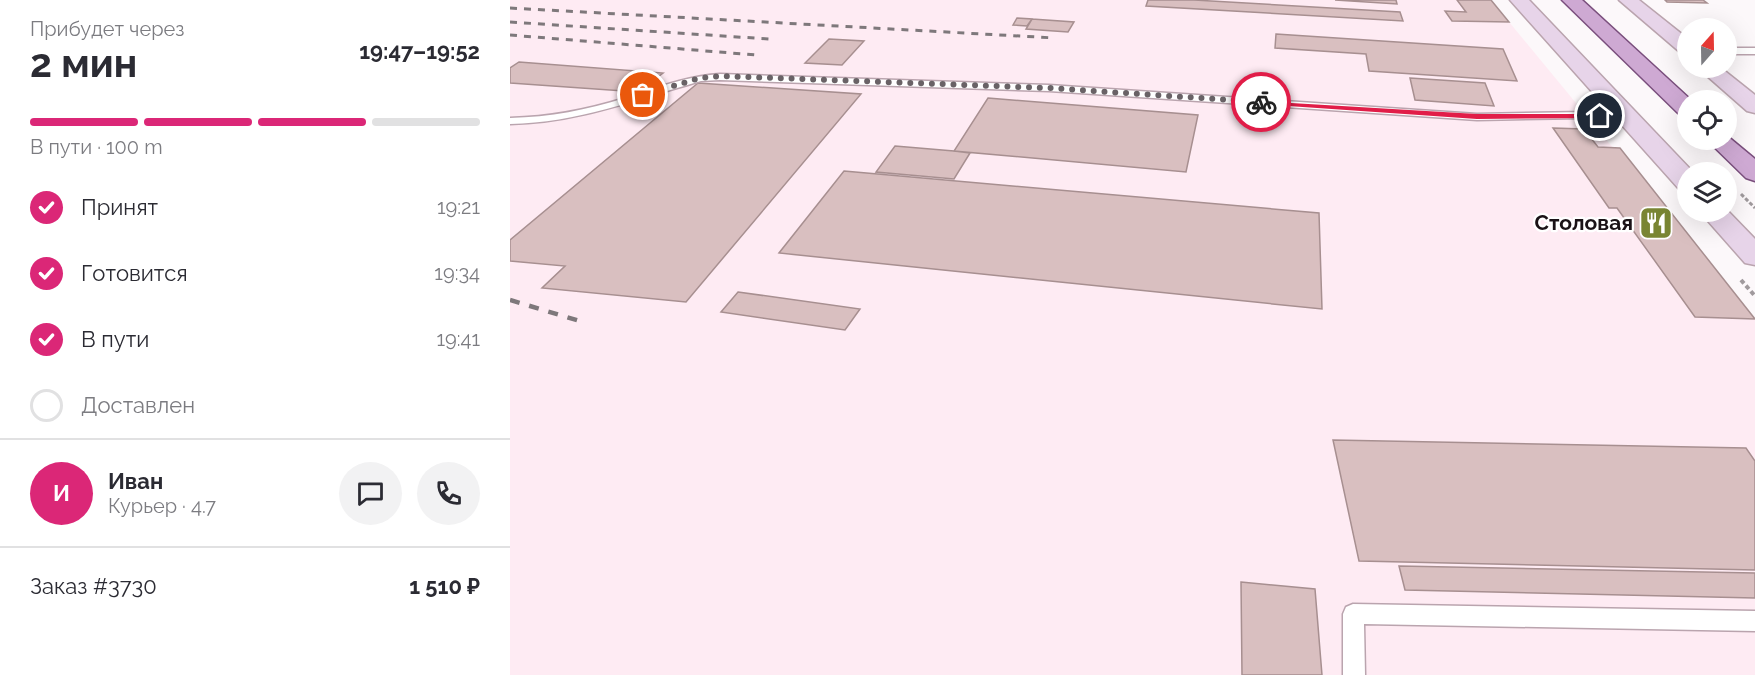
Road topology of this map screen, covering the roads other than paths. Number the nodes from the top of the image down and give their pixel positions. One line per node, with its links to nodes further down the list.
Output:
1 (1519, 0): 10 (main road)
2 (1571, 0): 8 (main road)
3 (1628, 0): 4 (main road)
4 (1677, 40)
5 (1737, 51): 6 (lane)
6 (1755, 51)
7 (1721, 78): 9 (main road)
8 (1677, 100)
9 (1755, 106)
10 (1627, 118): 11 (lane); 13 (main road)
11 (510, 121)
12 (1730, 150): 14 (main road)
13 (1677, 171)
14 (1755, 173)
15 (1723, 222): 16 (main road)
16 (1755, 256)
17 (1755, 621): 18 (lane)
18 (1354, 675)

